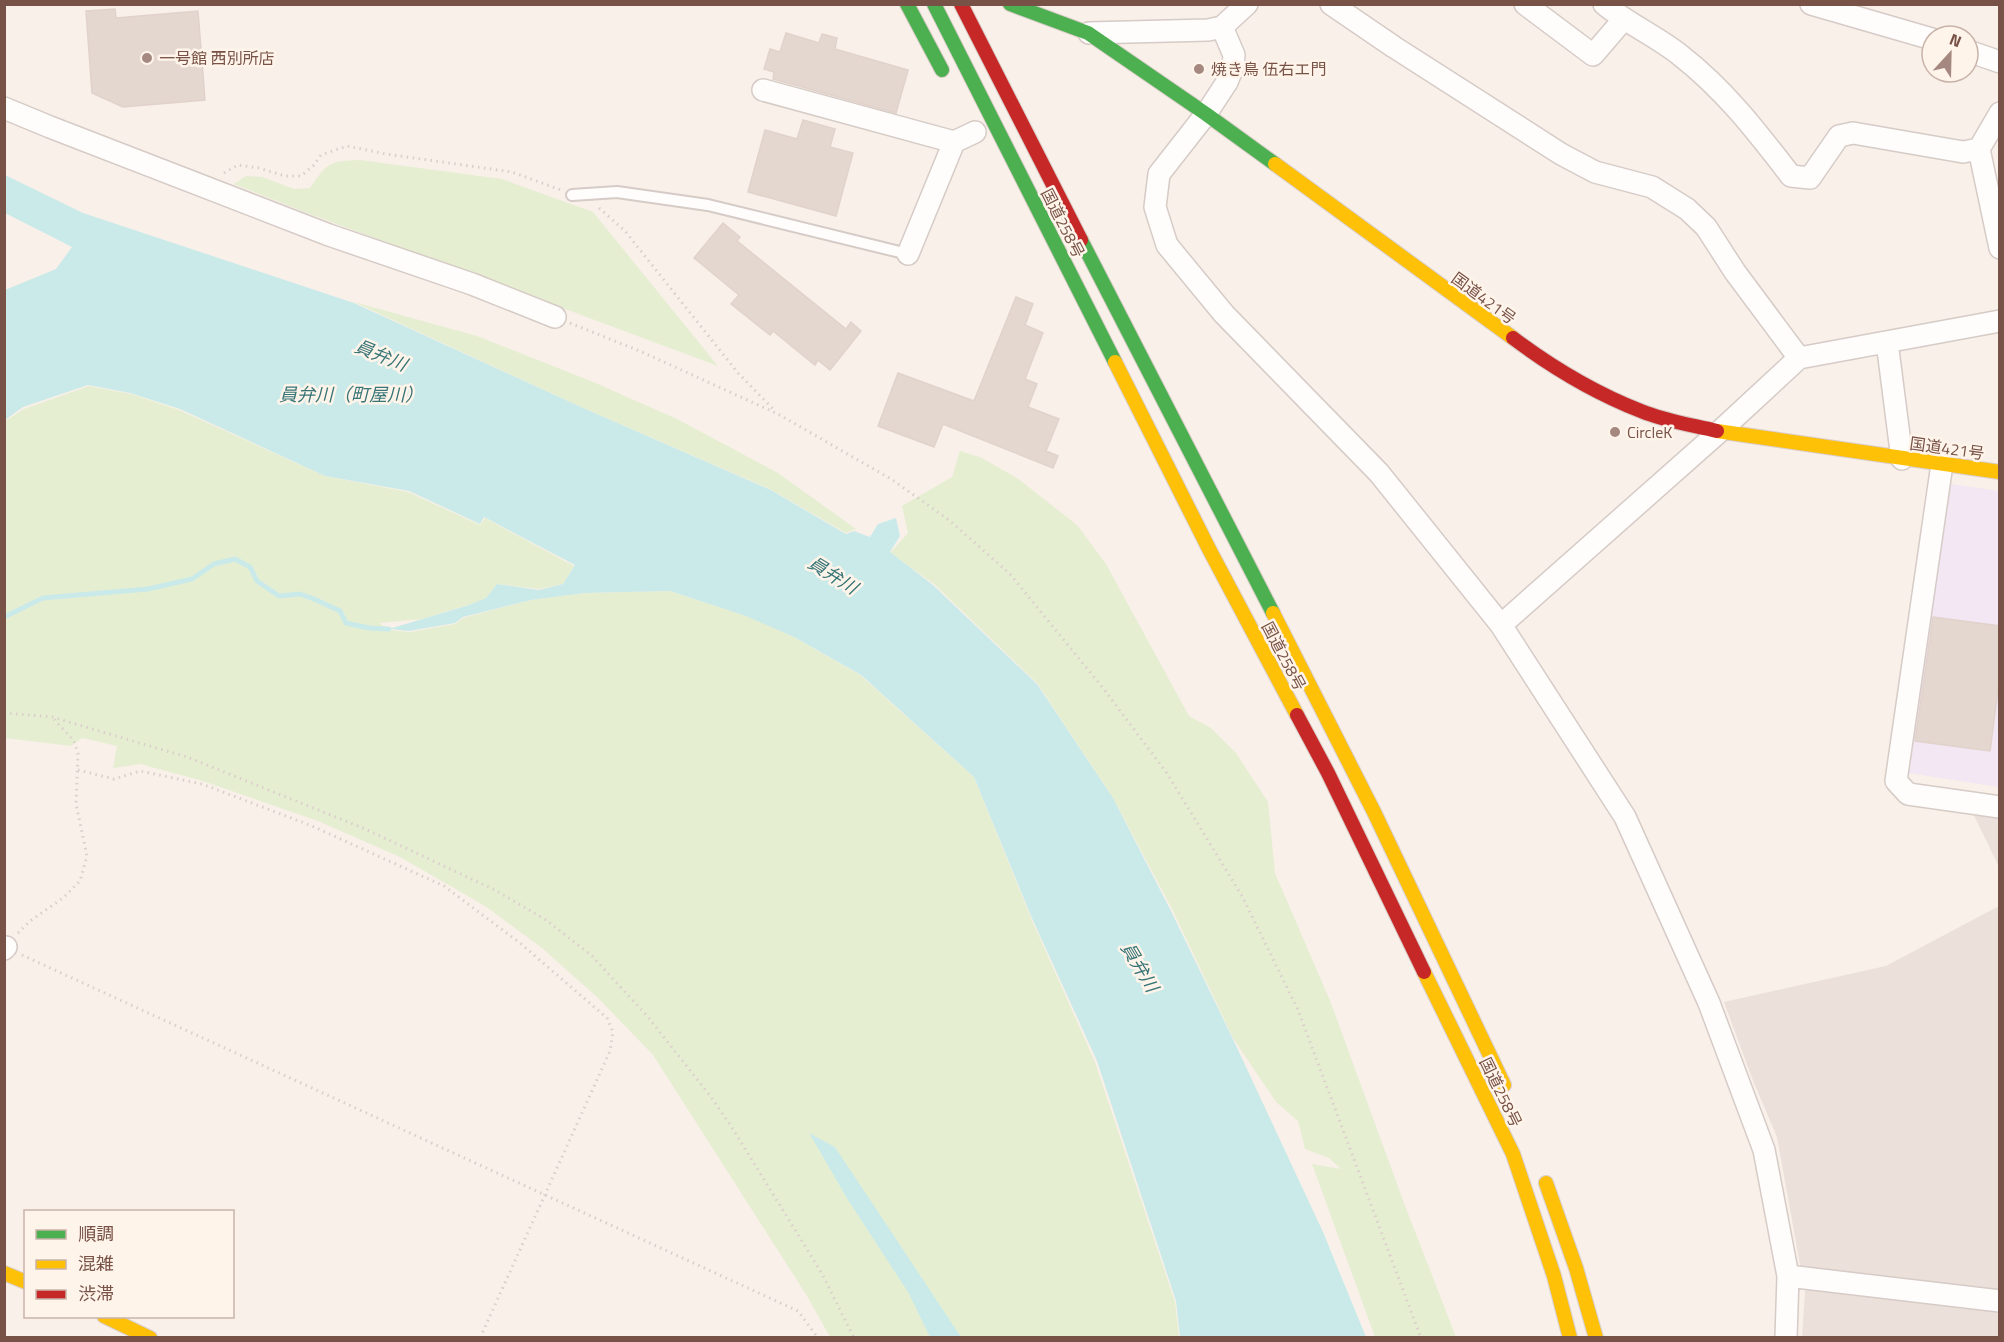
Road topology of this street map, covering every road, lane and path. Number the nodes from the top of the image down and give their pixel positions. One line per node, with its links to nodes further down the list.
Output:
1 (907, 4): 17 (main road)
2 (934, 4): 39 (main road, 国道258号)
3 (1010, 4): 13 (main road, 国道421号)
4 (1056, 4): 13 (street)
5 (1248, 4): 12 (street)
6 (1331, 4): 32 (street)
7 (1525, 4): 11 (street)
8 (1604, 4): 11 (street)
9 (1810, 4): 14 (street)
10 (963, 7): 42 (main road, 国道258号)
11 (1623, 20): 24 (street)
12 (1222, 27): 13 (street); 21 (street)
13 (1088, 33): 21 (main road, 国道421号)
14 (1920, 36)
15 (1980, 55): 16 (street)
16 (2000, 62)
17 (949, 83)
18 (763, 90): 23 (street)
19 (4, 108): 25 (street)
20 (2000, 112): 24 (street)
21 (1206, 114): 34 (main road, 国道421号); 41 (street)
22 (975, 132): 23 (street)
23 (954, 142): 28 (street)
24 (1979, 149): 27 (street)
25 (213, 189): 26 (path); 29 (street)
26 (572, 195): 28 (lane); 33 (path)
27 (2000, 248)
28 (908, 254)
29 (555, 317): 33 (path)
30 (2000, 321): 31 (street)
31 (1887, 342): 32 (street); 35 (street)
32 (1798, 358): 34 (street)
33 (778, 414): 60 (path)
34 (1719, 432): 35 (main road, 国道421号); 41 (street)
35 (1902, 459): 36 (main road, 国道421号)
36 (1942, 464): 37 (main road, 国道421号); 46 (street)
37 (2000, 472)
38 (1172, 509): 39 (main road)
39 (1209, 549): 61 (main road, 国道258号)
40 (1259, 557): 42 (main road)
41 (1501, 625): 52 (street)
42 (1281, 631): 48 (main road, 国道258号)
43 (4, 713): 44 (path)
44 (52, 717): 45 (path); 59 (path)
45 (78, 770): 47 (path); 50 (path)
46 (2000, 807)
47 (5, 948): 50 (path)
48 (1508, 1093)
49 (1540, 1168): 62 (main road)
50 (545, 1195): 57 (path); 58 (path)
51 (4, 1274): 53 (main road)
52 (1788, 1276): 54 (street); 63 (street)
53 (24, 1281)
54 (2000, 1301)
55 (106, 1318): 56 (main road)
56 (150, 1338)
57 (480, 1338)
58 (818, 1338)
59 (854, 1338)
60 (1421, 1338)
61 (1570, 1338)
62 (1596, 1338)
63 (1786, 1338)

